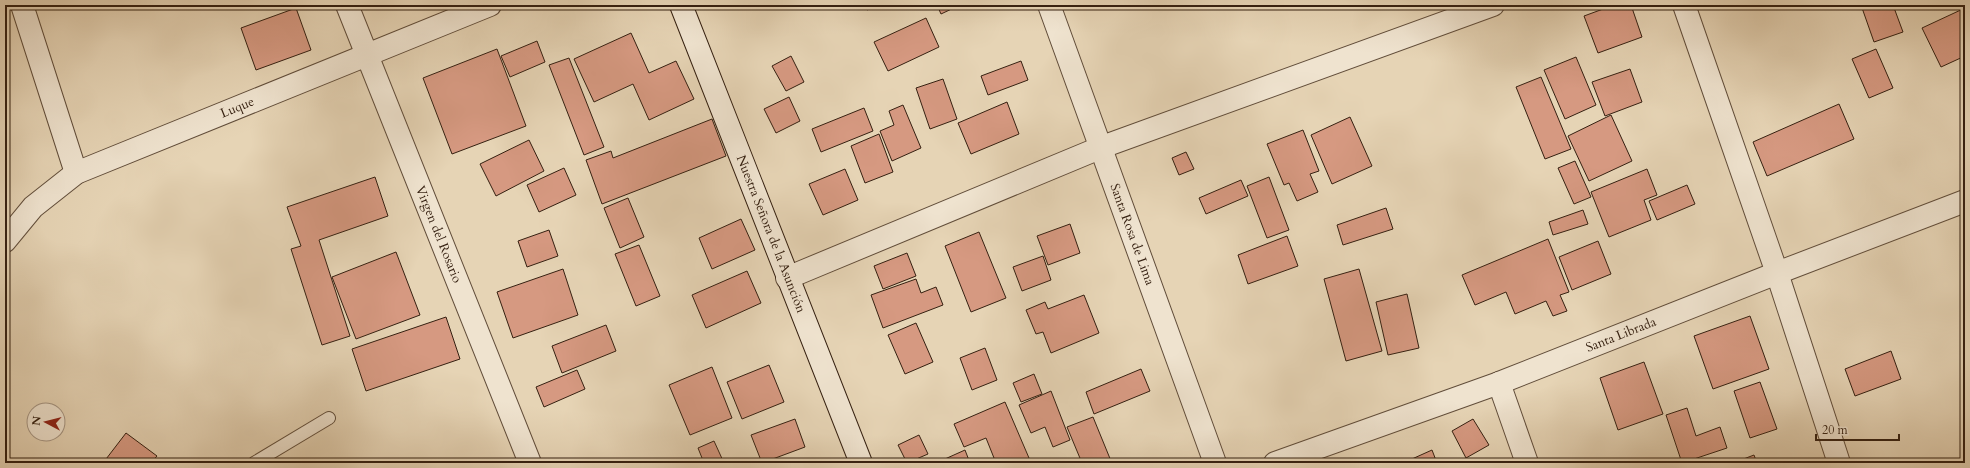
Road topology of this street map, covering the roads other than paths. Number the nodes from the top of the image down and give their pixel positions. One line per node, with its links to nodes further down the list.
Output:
1 (22, 5): 10 (street)
2 (347, 5): 8 (street, Virgen del Rosario)
3 (490, 5): 8 (street, Luque)
4 (681, 5): 14 (street, Nuestra Señora de la Asunción)
5 (1049, 5): 9 (street, Santa Rosa de Lima)
6 (1493, 5): 9 (street)
7 (1684, 5): 13 (street)
8 (366, 56): 10 (street, Luque); 18 (street, Virgen del Rosario)
9 (1102, 147): 14 (street); 20 (street, Santa Rosa de Lima)
10 (76, 173): 12 (street, Luque)
11 (1965, 201): 13 (street, Santa Librada)
12 (5, 241)
13 (1777, 273): 15 (street, Santa Librada); 23 (street)
14 (787, 278): 19 (street, Nuestra Señora de la Asunción)
15 (1498, 383): 21 (street, Santa Librada); 22 (street)
16 (329, 418): 17 (lane)
17 (254, 463)
18 (530, 463)
19 (861, 463)
20 (1215, 463)
21 (1276, 463)
22 (1527, 463)
23 (1839, 463)

